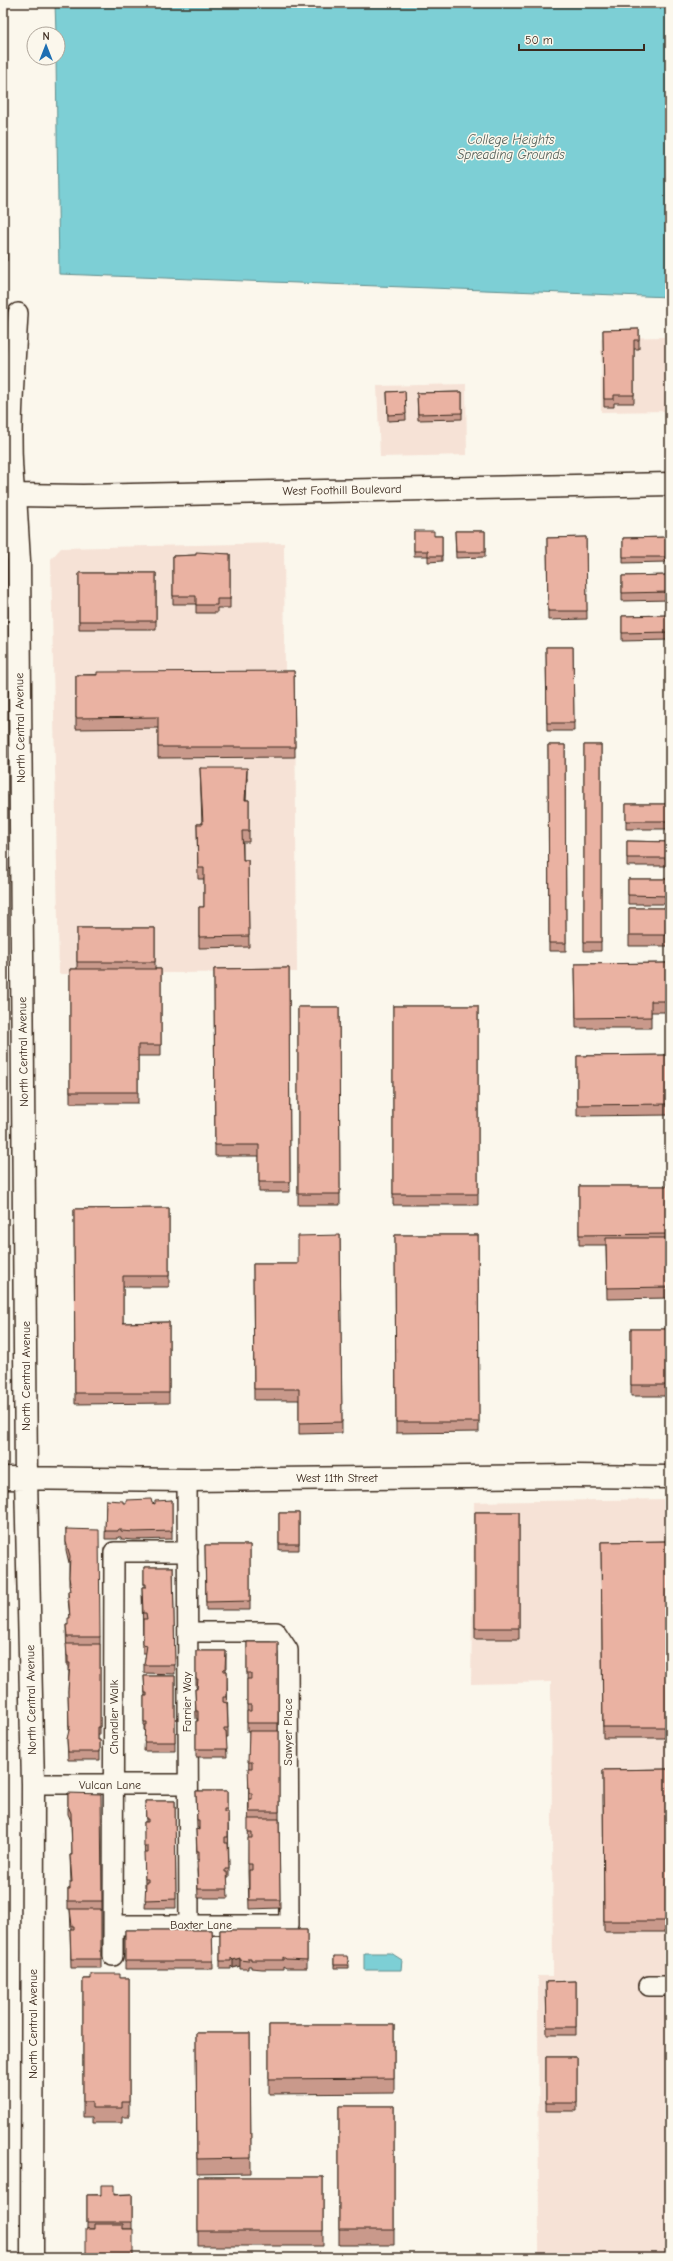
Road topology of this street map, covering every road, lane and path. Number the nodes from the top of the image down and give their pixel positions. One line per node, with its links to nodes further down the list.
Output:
1 (18, 313): 3 (street)
2 (670, 484): 3 (main road, West Foothill Boulevard)
3 (7, 495): 6 (main road, North Central Avenue)
4 (670, 1477): 7 (main road, West 11th Street)
5 (3, 1478): 6 (main road, West 11th Street)
6 (26, 1478): 7 (main road, West 11th Street); 10 (main road, North Central Avenue)
7 (187, 1480): 8 (street, Farrier Way)
8 (188, 1552): 9 (street, Farrier Way); 12 (street, Chandler Walk)
9 (188, 1632): 11 (street, Farrier Way); 15 (street, Sawyer Place)
10 (32, 1784): 12 (street, Vulcan Lane); 19 (main road, North Central Avenue)
11 (187, 1784): 12 (street, Vulcan Lane); 14 (street, Farrier Way)
12 (114, 1785): 13 (street, Chandler Walk)
13 (113, 1925): 14 (street, Baxter Lane); 16 (street, Chandler Walk)
14 (189, 1925): 15 (street, Baxter Lane)
15 (289, 1925)
16 (113, 1956)
17 (649, 1986): 18 (street)
18 (670, 1986)
19 (32, 2258)

